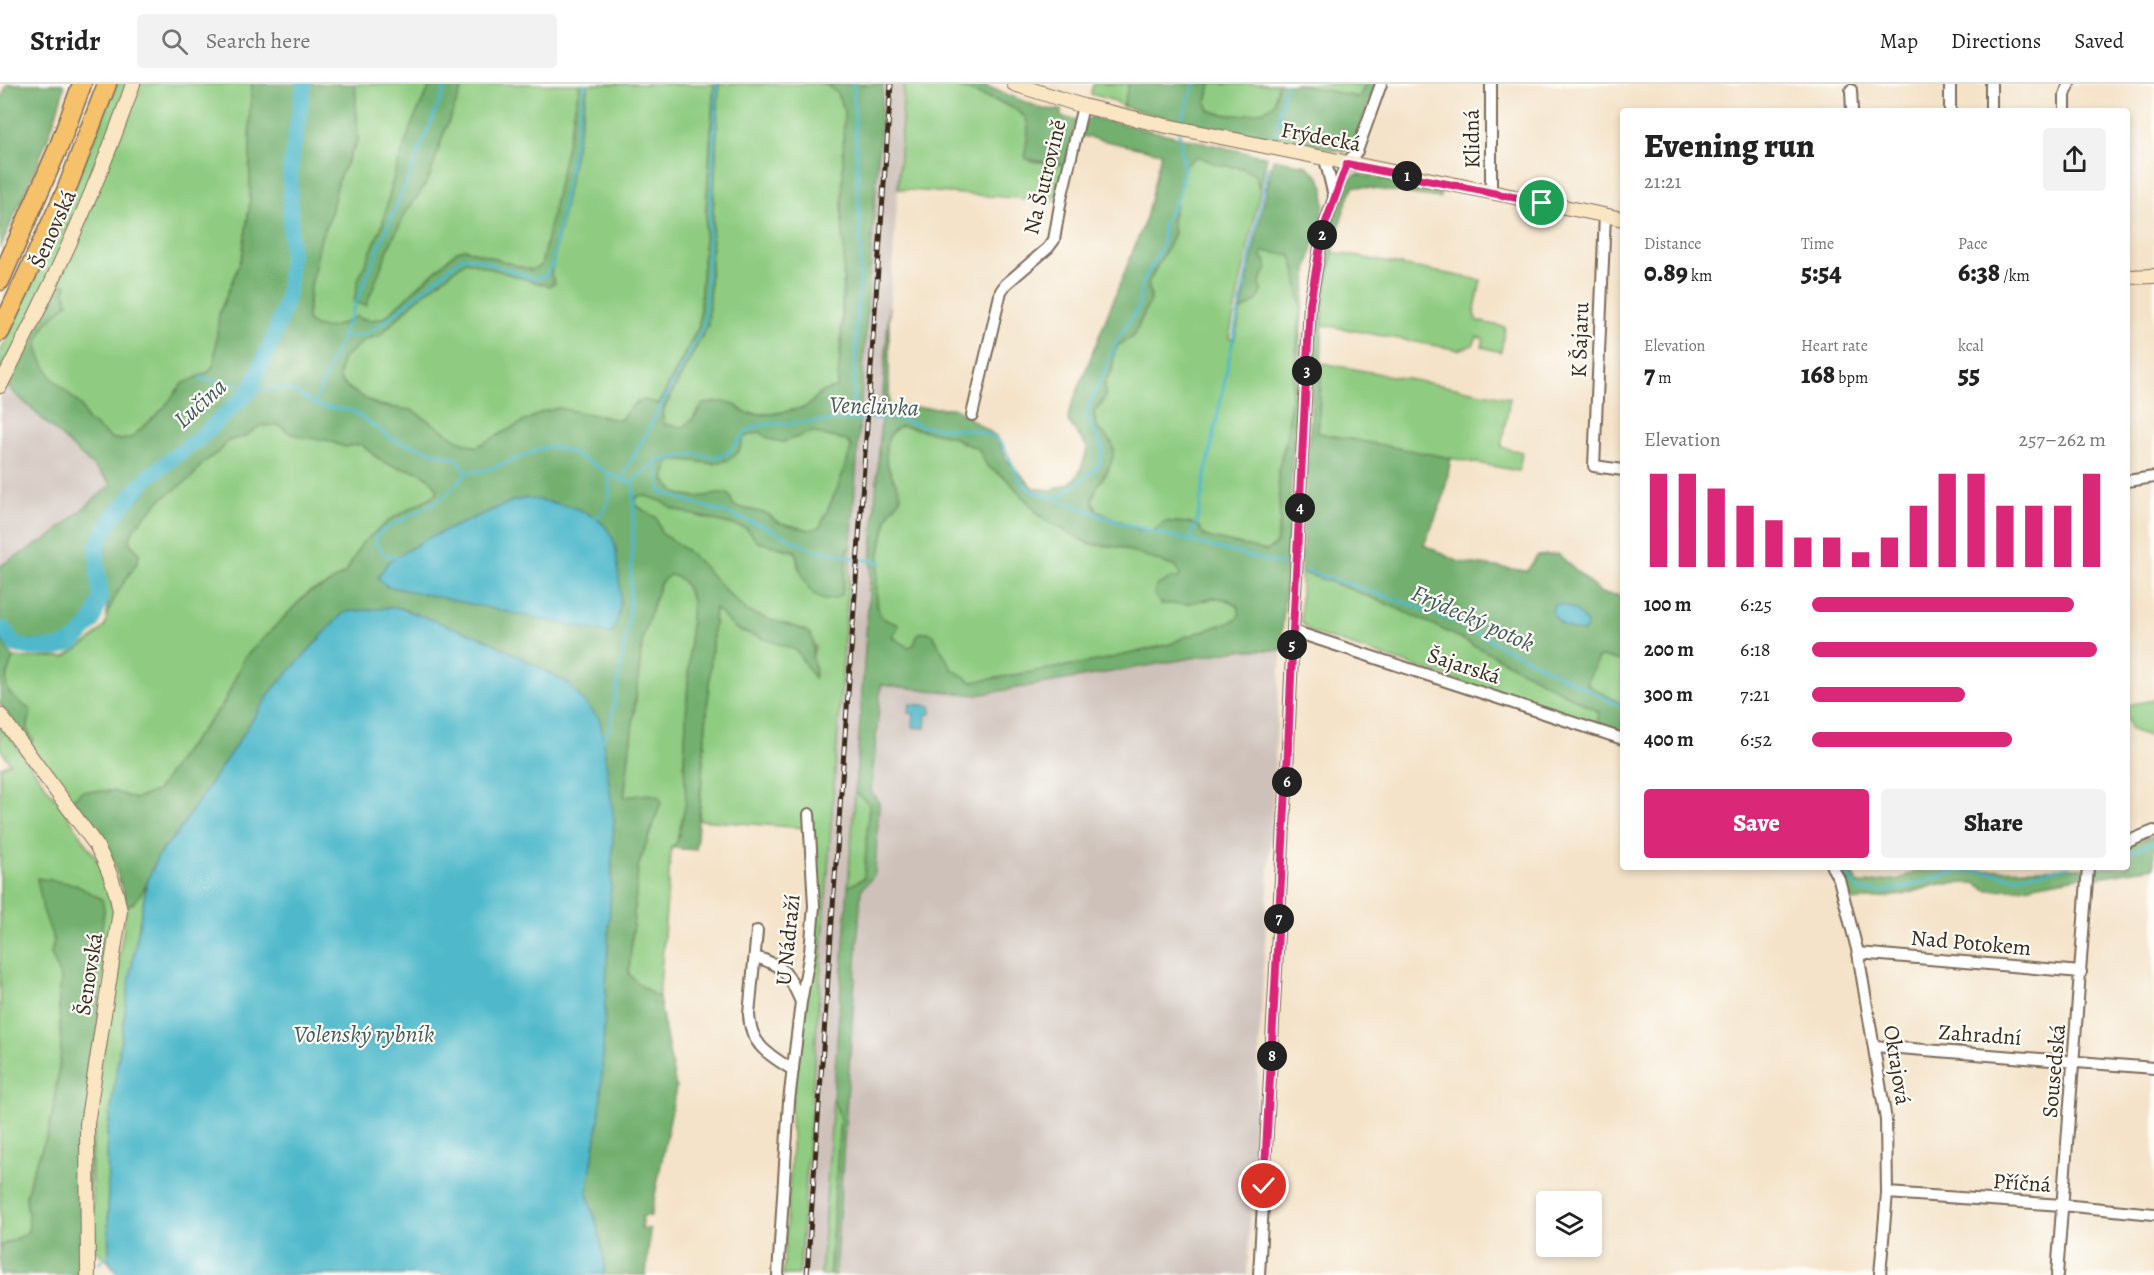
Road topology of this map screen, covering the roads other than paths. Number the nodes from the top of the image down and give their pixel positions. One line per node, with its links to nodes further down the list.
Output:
1 (72, 84): 17 (highway)
2 (82, 84): 17 (highway)
3 (107, 84): 27 (highway)
4 (133, 84): 28 (main road, Šenovská)
5 (1014, 84): 12 (main road, Frýdecká)
6 (1381, 84): 19 (street)
7 (1491, 84): 20 (street, Klidná)
8 (1950, 84): 14 (street)
9 (1991, 84): 15 (street)
10 (2069, 84): 16 (street)
11 (1851, 90): 13 (street)
12 (1083, 106): 18 (main road, Frýdecká); 29 (street, Na Šutrovině)
13 (1852, 108)
14 (1950, 108)
15 (1991, 108)
16 (2065, 108)
17 (59, 146): 26 (highway)
18 (1325, 159): 19 (main road, Frýdecká); 21 (street)
19 (1347, 164): 20 (main road, Frýdecká); 21 (street)
20 (1491, 193): 22 (main road, Frýdecká)
21 (1335, 197): 33 (street)
22 (1605, 216): 23 (main road, Frýdecká); 30 (street, K Šajaru)
23 (1620, 218)
24 (2154, 276): 25 (main road)
25 (2130, 278)
26 (0, 281)
27 (0, 333)
28 (0, 386)
29 (972, 415)
30 (1620, 470)
31 (2154, 477): 32 (street)
32 (2130, 481)
33 (1293, 631): 35 (street, Šajarská); 55 (street)
34 (0, 715): 53 (main road, Šenovská)
35 (1620, 737)
36 (809, 814): 45 (street, U Nádraží)
37 (2154, 831): 38 (street)
38 (2130, 841)
39 (1834, 870): 42 (street, Okrajová)
40 (2088, 870): 44 (street, Sousedská)
41 (757, 931): 43 (street, U Nádraží)
42 (1858, 954): 44 (street, Nad Potokem); 46 (street, Okrajová)
43 (755, 957): 45 (street); 49 (street, U Nádraží)
44 (2081, 972): 47 (street, Sousedská)
45 (801, 1002): 49 (street, U Nádraží)
46 (1874, 1046): 47 (street, Zahradní); 50 (street, Okrajová)
47 (2074, 1061): 48 (street, Zahradní); 51 (street, Sousedská)
48 (2154, 1068)
49 (793, 1070): 54 (street, U Nádraží)
50 (1887, 1193): 51 (street, Příčná); 56 (street, Okrajová)
51 (2062, 1205): 52 (street, Příčná); 57 (street, Sousedská)
52 (2154, 1214)
53 (88, 1275)
54 (778, 1275)
55 (1259, 1275)
56 (1880, 1275)
57 (2057, 1275)

